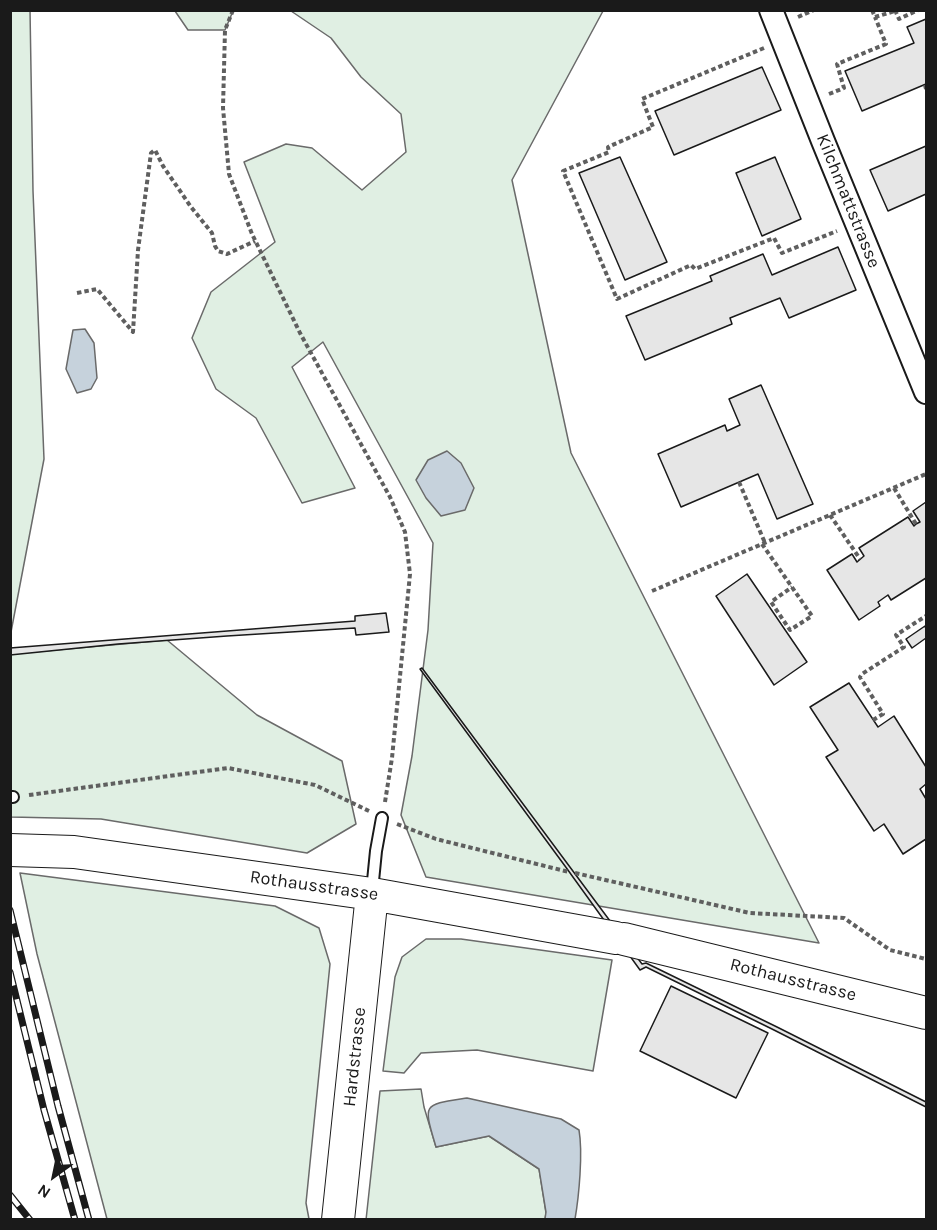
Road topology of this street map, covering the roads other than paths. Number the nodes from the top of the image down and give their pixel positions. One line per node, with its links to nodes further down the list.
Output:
1 (771, 10): 2 (street, Kilchmattstrasse)
2 (927, 392)
3 (382, 818): 5 (lane)
4 (10, 850): 5 (street, Rothausstrasse)
5 (372, 894): 6 (street, Rothausstrasse); 7 (street, Hardstrasse)
6 (927, 1013)
7 (338, 1220)

